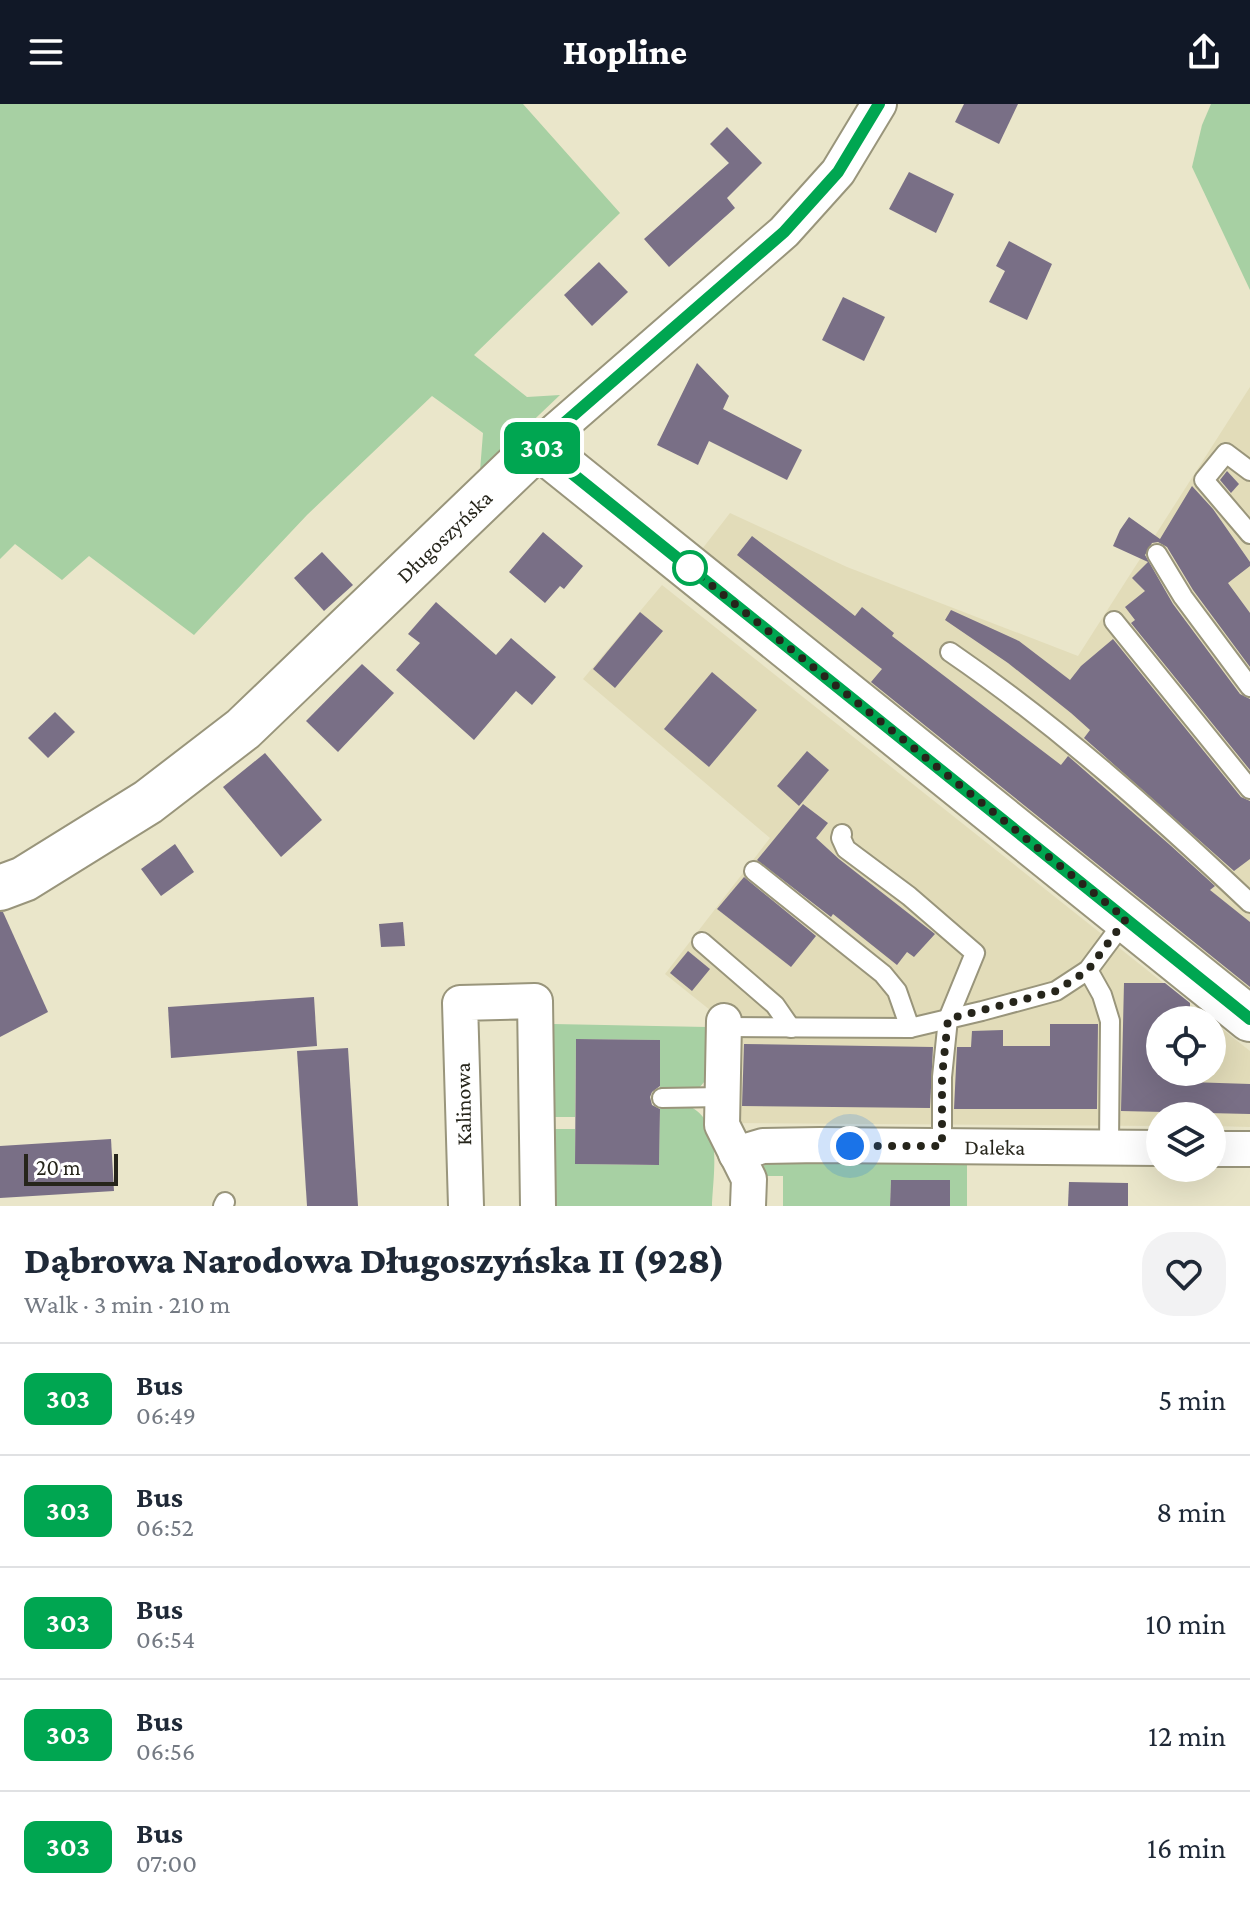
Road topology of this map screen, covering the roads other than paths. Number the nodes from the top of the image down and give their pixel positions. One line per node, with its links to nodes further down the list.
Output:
1 (879, 104): 2 (street, Długoszyńska)
2 (538, 446): 12 (street, Długoszyńska); 14 (street)
3 (1250, 471): 4 (lane)
4 (1250, 534)
5 (1157, 554): 8 (lane)
6 (1114, 621): 9 (lane)
7 (950, 652): 13 (lane)
8 (1250, 687)
9 (1250, 789)
10 (842, 834): 17 (lane)
11 (754, 871): 21 (lane)
12 (0, 888)
13 (1250, 903)
14 (1126, 919): 16 (lane); 18 (street)
15 (702, 942): 20 (lane)
16 (1088, 970): 17 (lane); 25 (lane)
17 (948, 1019): 21 (lane); 24 (lane)
18 (1250, 1019)
19 (724, 1024): 20 (lane); 22 (street)
20 (791, 1028): 21 (lane)
21 (910, 1028)
22 (722, 1097): 23 (lane); 29 (street)
23 (662, 1098)
24 (942, 1146): 25 (street, Daleka); 29 (street, Daleka)
25 (1109, 1148): 26 (street, Daleka)
26 (1146, 1148)
27 (1226, 1149): 28 (street)
28 (1250, 1149)
29 (736, 1154): 32 (street)
30 (466, 1206): 31 (street, Kalinowa)
31 (538, 1206)
32 (748, 1206)

